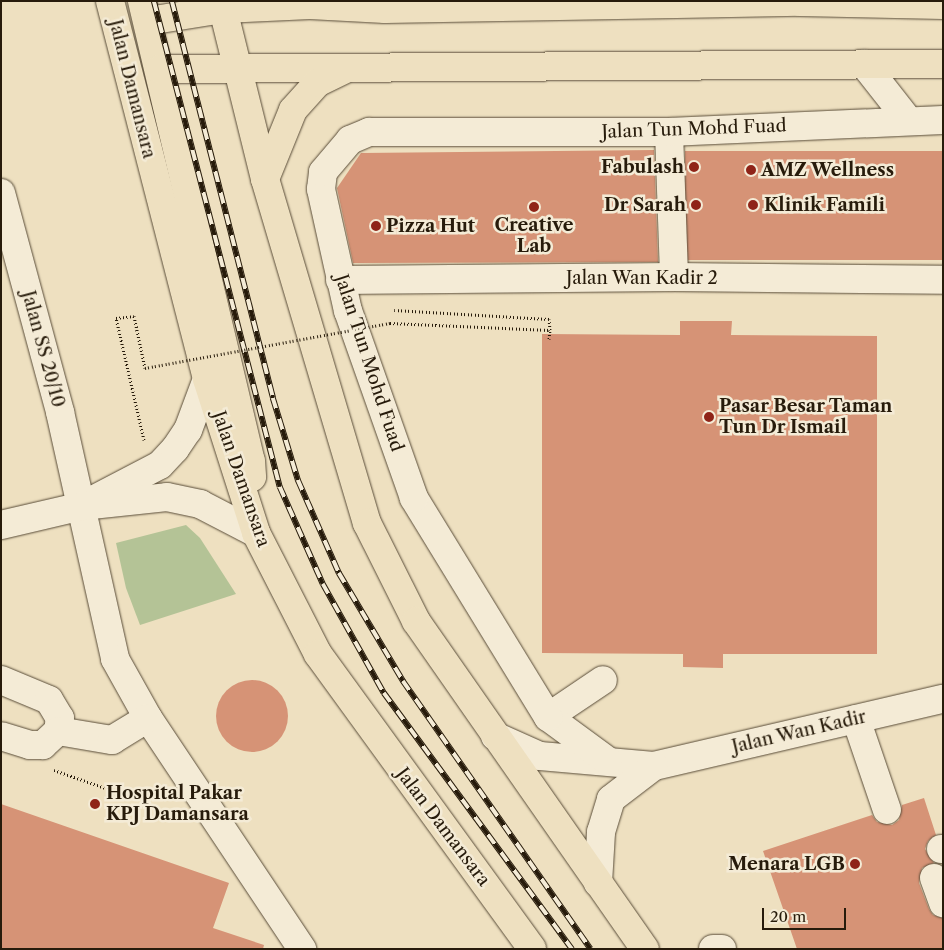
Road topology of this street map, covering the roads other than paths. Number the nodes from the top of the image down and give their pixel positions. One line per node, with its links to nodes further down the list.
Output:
1 (110, 1): 21 (main road, Jalan Damansara)
2 (303, 3): 4 (main road); 5 (main road)
3 (531, 3): 5 (main road); 6 (main road)
4 (222, 5): 7 (main road); 10 (main road)
5 (385, 5)
6 (943, 5)
7 (145, 11): 12 (main road)
8 (864, 64): 9 (main road); 11 (main road); 13 (street)
9 (943, 64)
10 (235, 66): 11 (main road); 12 (main road); 16 (main road)
11 (350, 67): 16 (main road)
12 (160, 68): 24 (main road)
13 (908, 120): 14 (street, Jalan Tun Mohd Fuad); 15 (street, Jalan Tun Mohd Fuad)
14 (943, 120)
15 (670, 132): 18 (street); 19 (street, Jalan Tun Mohd Fuad)
16 (265, 179): 33 (main road)
17 (1, 192): 22 (street, Jalan SS 20/10)
18 (674, 277): 19 (street, Jalan Wan Kadir 2); 20 (street, Jalan Wan Kadir 2)
19 (340, 280): 28 (street, Jalan Tun Mohd Fuad)
20 (943, 280)
21 (207, 379): 22 (street); 24 (main road, Jalan Damansara)
22 (82, 506): 23 (street); 24 (street); 29 (street, Jalan SS 20/10)
23 (1, 525)
24 (256, 533): 41 (main road, Jalan Damansara)
25 (1, 680): 31 (street)
26 (603, 680): 28 (street)
27 (943, 699): 30 (street, Jalan Wan Kadir)
28 (548, 717): 34 (street, Jalan Tun Mohd Fuad)
29 (148, 718): 31 (street); 40 (street, Jalan SS 20/10)
30 (856, 718): 35 (street, Jalan Wan Kadir); 36 (street)
31 (58, 731): 32 (street)
32 (1, 736)
33 (495, 736): 34 (street, Jalan Wan Kadir); 38 (main road)
34 (608, 761): 35 (street, Jalan Wan Kadir)
35 (654, 766): 38 (street, Jalan Wan Kadir)
36 (887, 810)
37 (934, 878): 39 (street)
38 (598, 883): 42 (main road)
39 (943, 903)
40 (302, 949)
41 (532, 949)
42 (644, 949)
43 (713, 949): 44 (street)
44 (722, 949)

